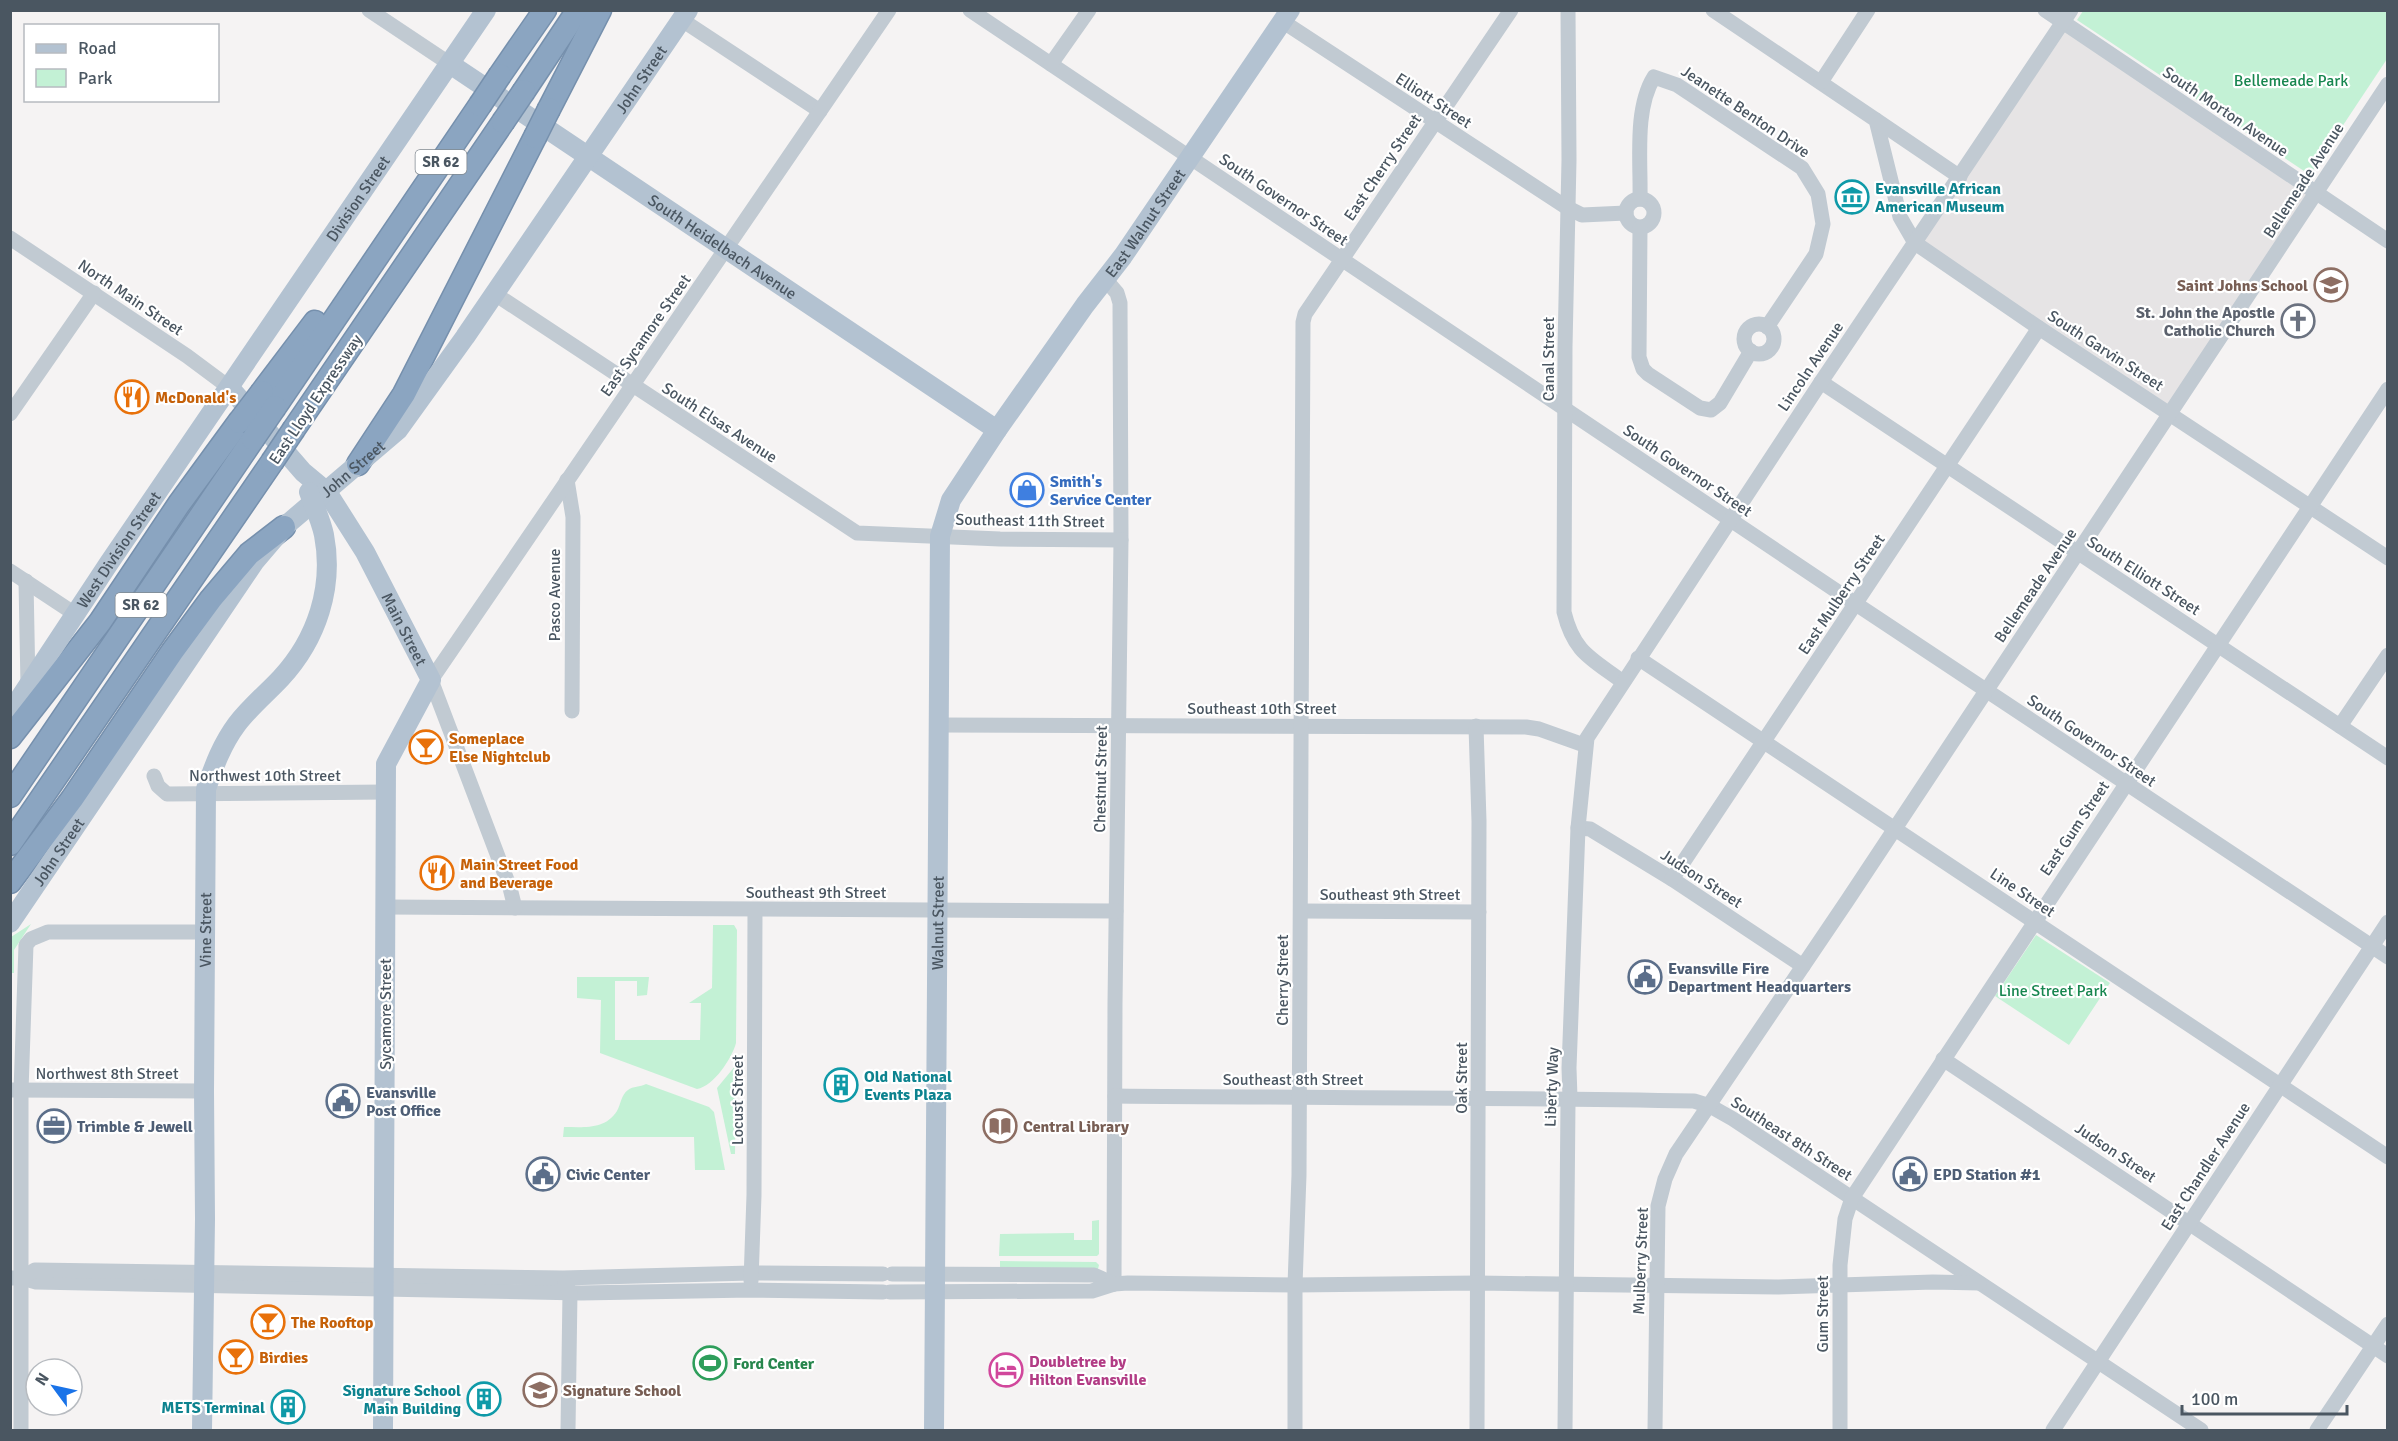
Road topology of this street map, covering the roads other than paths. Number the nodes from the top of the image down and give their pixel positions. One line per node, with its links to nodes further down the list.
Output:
1 (369, 10): 17 (street)
2 (486, 10): 17 (main road, Division Street)
3 (544, 10): 51 (highway, East Lloyd Expressway / SR 62, bridge)
4 (578, 10): 93 (highway, East Lloyd Expressway / SR 62, bridge)
5 (600, 10): 52 (highway, bridge)
6 (889, 10): 21 (street, East Sycamore Street)
7 (970, 10): 18 (street, South Governor Street)
8 (1089, 10): 18 (street)
9 (1511, 10): 23 (street, East Cherry Street)
10 (1568, 10): 29 (street, Canal Street)
11 (1713, 10): 19 (street)
12 (1868, 10): 19 (street)
13 (2045, 10): 16 (street, South Morton Avenue)
14 (685, 15): 21 (street); 24 (main road, John Street)
15 (1286, 16): 23 (street, Elliott Street); 25 (main road, East Walnut Street)
16 (2067, 17): 26 (street, Lincoln Avenue); 27 (street, South Morton Avenue)
17 (450, 64): 24 (main road, South Heidelbach Avenue); 45 (main road, Division Street)
18 (1051, 64): 25 (street, South Governor Street)
19 (1821, 82): 22 (street)
20 (2388, 84): 27 (street, Bellemeade Avenue)
21 (820, 111): 35 (street, East Sycamore Street)
22 (1876, 120): 26 (street); 34 (street, South Garvin Street)
23 (1434, 122): 29 (street, Elliott Street); 36 (street, East Cherry Street)
24 (588, 157): 35 (main road, South Heidelbach Avenue); 39 (main road, John Street)
25 (1190, 158): 36 (street, South Governor Street); 37 (main road, East Walnut Street)
26 (1960, 177): 34 (street, Lincoln Avenue)
27 (2316, 193): 33 (street, South Morton Avenue); 49 (street, Bellemeade Avenue)
28 (1640, 199): 30 (street); 31 (street, Jeanette Benton Drive); 40 (street, Jeanette Benton Drive)
29 (1566, 207): 30 (street); 47 (street, Canal Street)
30 (1626, 213): 31 (street)
31 (1640, 228): 42 (street, Jeanette Benton Drive)
32 (10, 238): 38 (street, North Main Street)
33 (2388, 241)
34 (1915, 243): 41 (street, South Garvin Street); 43 (street, Lincoln Avenue)
35 (726, 248): 44 (street, East Sycamore Street); 50 (main road, South Heidelbach Avenue)
36 (1341, 259): 47 (street, South Governor Street); 59 (street, East Cherry Street)
37 (1105, 279): 50 (main road, East Walnut Street); 61 (street, Chestnut Street)
38 (94, 293): 45 (street, North Main Street); 48 (street)
39 (495, 294): 44 (street, South Elsas Avenue); 52 (main road, John Street)
40 (1767, 327): 42 (street, Jeanette Benton Drive); 42 (street, Jeanette Benton Drive)
41 (2039, 328): 49 (street, South Garvin Street); 53 (street, East Mulberry Street)
42 (1751, 351)
43 (1821, 382): 53 (street, South Elliott Street); 57 (street, Lincoln Avenue)
44 (632, 386): 54 (street, East Sycamore Street); 60 (street, South Elsas Avenue)
45 (230, 388): 55 (main road, Vine Street); 67 (main road, West Division Street)
46 (2388, 388): 56 (street, East Gum Street)
47 (1566, 410): 57 (street, South Governor Street); 72 (street, Canal Street)
48 (10, 414)
49 (2170, 414): 56 (street, South Garvin Street); 62 (street, Bellemeade Avenue)
50 (997, 430): 60 (main road, Walnut Street)
51 (246, 431): 82 (highway); 90 (highway, East Lloyd Expressway / SR 62)
52 (358, 464): 55 (main road, John Street)
53 (1948, 465): 62 (street, South Elliott Street); 66 (street, East Mulberry Street)
54 (567, 480): 71 (street, East Sycamore Street); 75 (street, Pasco Avenue)
55 (320, 498): 58 (main road, John Street); 71 (main road, Main Street); 89 (main road, Vine Street)
56 (2310, 506): 63 (street, South Garvin Street); 68 (street, East Gum Street)
57 (1731, 519): 66 (street, South Governor Street); 70 (street, Lincoln Avenue)
58 (284, 527): 95 (highway); 105 (main road, John Street)
59 (1301, 531): 81 (street, Cherry Street)
60 (940, 536): 61 (street, Southeast 11th Street); 77 (main road, Walnut Street)
61 (1120, 540): 78 (street, Chestnut Street)
62 (2078, 553): 68 (street, South Elliott Street); 74 (street, Bellemeade Avenue)
63 (2388, 558)
64 (10, 571): 65 (street)
65 (26, 582): 67 (street); 73 (street)
66 (1856, 604): 74 (street, South Governor Street); 83 (street, East Mulberry Street)
67 (75, 614): 73 (main road, West Division Street)
68 (2218, 645): 80 (street, South Elliott Street); 87 (street, East Gum Street)
69 (2388, 655): 80 (street)
70 (1638, 658): 72 (street, Lincoln Avenue); 83 (street, Line Street)
71 (431, 680): 88 (main road, Sycamore Street); 97 (street, Main Street)
72 (1623, 682): 84 (street, Lincoln Avenue)
73 (28, 688): 76 (main road, West Division Street)
74 (1986, 691): 87 (street, South Governor Street); 91 (street, Bellemeade Avenue)
75 (572, 711)
76 (10, 713)
77 (937, 724): 78 (street, Southeast 10th Street); 99 (main road, Walnut Street)
78 (1119, 726): 81 (street, Southeast 10th Street); 100 (street, Chestnut Street)
79 (1476, 726): 81 (street, Southeast 10th Street); 84 (street, Southeast 10th Street); 102 (street, Oak Street)
80 (2340, 726): 85 (street, South Elliott Street)
81 (1301, 727): 101 (street, Cherry Street)
82 (10, 737)
83 (1764, 742): 91 (street, Line Street); 94 (street, East Mulberry Street)
84 (1584, 745): 92 (street, Liberty Way)
85 (2388, 758)
86 (154, 776): 89 (street, Northwest 10th Street)
87 (2126, 783): 103 (street, East Gum Street); 107 (street, South Governor Street)
88 (385, 792): 89 (street, Northwest 10th Street); 96 (main road, Sycamore Street)
89 (206, 794): 106 (main road, Vine Street)
90 (10, 796)
91 (1895, 827): 103 (street, Line Street); 109 (street, Bellemeade Avenue)
92 (1578, 828): 94 (street, Judson Street); 116 (street, Liberty Way)
93 (10, 844)
94 (1672, 879): 109 (street, Judson Street)
95 (10, 882)
96 (385, 907): 97 (street, Southeast 9th Street); 126 (main road, Sycamore Street)
97 (515, 909): 98 (street, Southeast 9th Street)
98 (755, 910): 99 (street, Southeast 9th Street); 122 (street, Locust Street)
99 (936, 910): 100 (street, Southeast 9th Street); 127 (main road, Walnut Street)
100 (1116, 911): 114 (street, Chestnut Street)
101 (1301, 911): 102 (street, Southeast 9th Street); 115 (street, Cherry Street)
102 (1479, 912): 117 (street, Oak Street)
103 (2034, 921): 110 (street, East Gum Street); 111 (street, Line Street)
104 (2388, 922): 107 (street, East Chandler Avenue)
105 (10, 923)
106 (204, 932): 112 (street); 113 (main road, Vine Street)
107 (2371, 947): 108 (street, South Governor Street); 111 (street, East Chandler Avenue)
108 (2388, 957)
109 (1803, 966): 118 (street, Bellemeade Avenue)
110 (1943, 1059): 120 (street, East Gum Street); 121 (street, Judson Street)
111 (2280, 1085): 119 (street, Line Street); 121 (street, East Chandler Avenue)
112 (16, 1090): 113 (street, Northwest 8th Street); 123 (street)
113 (204, 1091): 125 (main road, Vine Street)
114 (1115, 1096): 115 (street, Southeast 8th Street); 130 (street, Chestnut Street)
115 (1300, 1097): 117 (street, Southeast 8th Street); 132 (street, Cherry Street)
116 (1570, 1098): 117 (street, Southeast 8th Street); 118 (street, Southeast 8th Street); 131 (street, Liberty Way)
117 (1479, 1099): 128 (street, Oak Street)
118 (1710, 1106): 120 (street, Southeast 8th Street); 134 (street, Mulberry Street)
119 (2388, 1157)
120 (1852, 1198): 129 (street, Southeast 8th Street); 133 (street, Gum Street)
121 (2189, 1223): 138 (street, Judson Street); 140 (street, East Chandler Avenue)
122 (752, 1273): 124 (street); 127 (street); 135 (street, Locust Street)
123 (16, 1278): 125 (street); 141 (street)
124 (563, 1278): 126 (street); 136 (street)
125 (203, 1279): 126 (street); 142 (main road, Vine Street)
126 (384, 1281): 136 (street); 143 (main road, Sycamore Street)
127 (935, 1283): 130 (street); 135 (street); 145 (main road, Walnut Street)
128 (1477, 1283): 131 (street); 132 (street); 147 (street, Oak Street)
129 (1979, 1283): 133 (street); 140 (street, Southeast 8th Street)
130 (1114, 1284): 132 (street)
131 (1567, 1284): 134 (street); 148 (street, Liberty Way)
132 (1295, 1285): 146 (street, Cherry Street)
133 (1839, 1285): 134 (street); 150 (street, Gum Street)
134 (1656, 1286): 149 (street, Mulberry Street)
135 (751, 1290): 136 (street)
136 (570, 1292): 144 (street)
137 (2388, 1324): 138 (street)
138 (2373, 1346): 139 (street, Judson Street); 153 (street)
139 (2388, 1356)
140 (2098, 1362): 151 (street, East Chandler Avenue); 152 (street, Southeast 8th Street)
141 (21, 1431)
142 (202, 1431)
143 (382, 1431)
144 (568, 1431)
145 (934, 1431)
146 (1295, 1431)
147 (1477, 1431)
148 (1565, 1431)
149 (1655, 1431)
150 (1840, 1431)
151 (2053, 1431)
152 (2201, 1431)
153 (2317, 1431)

